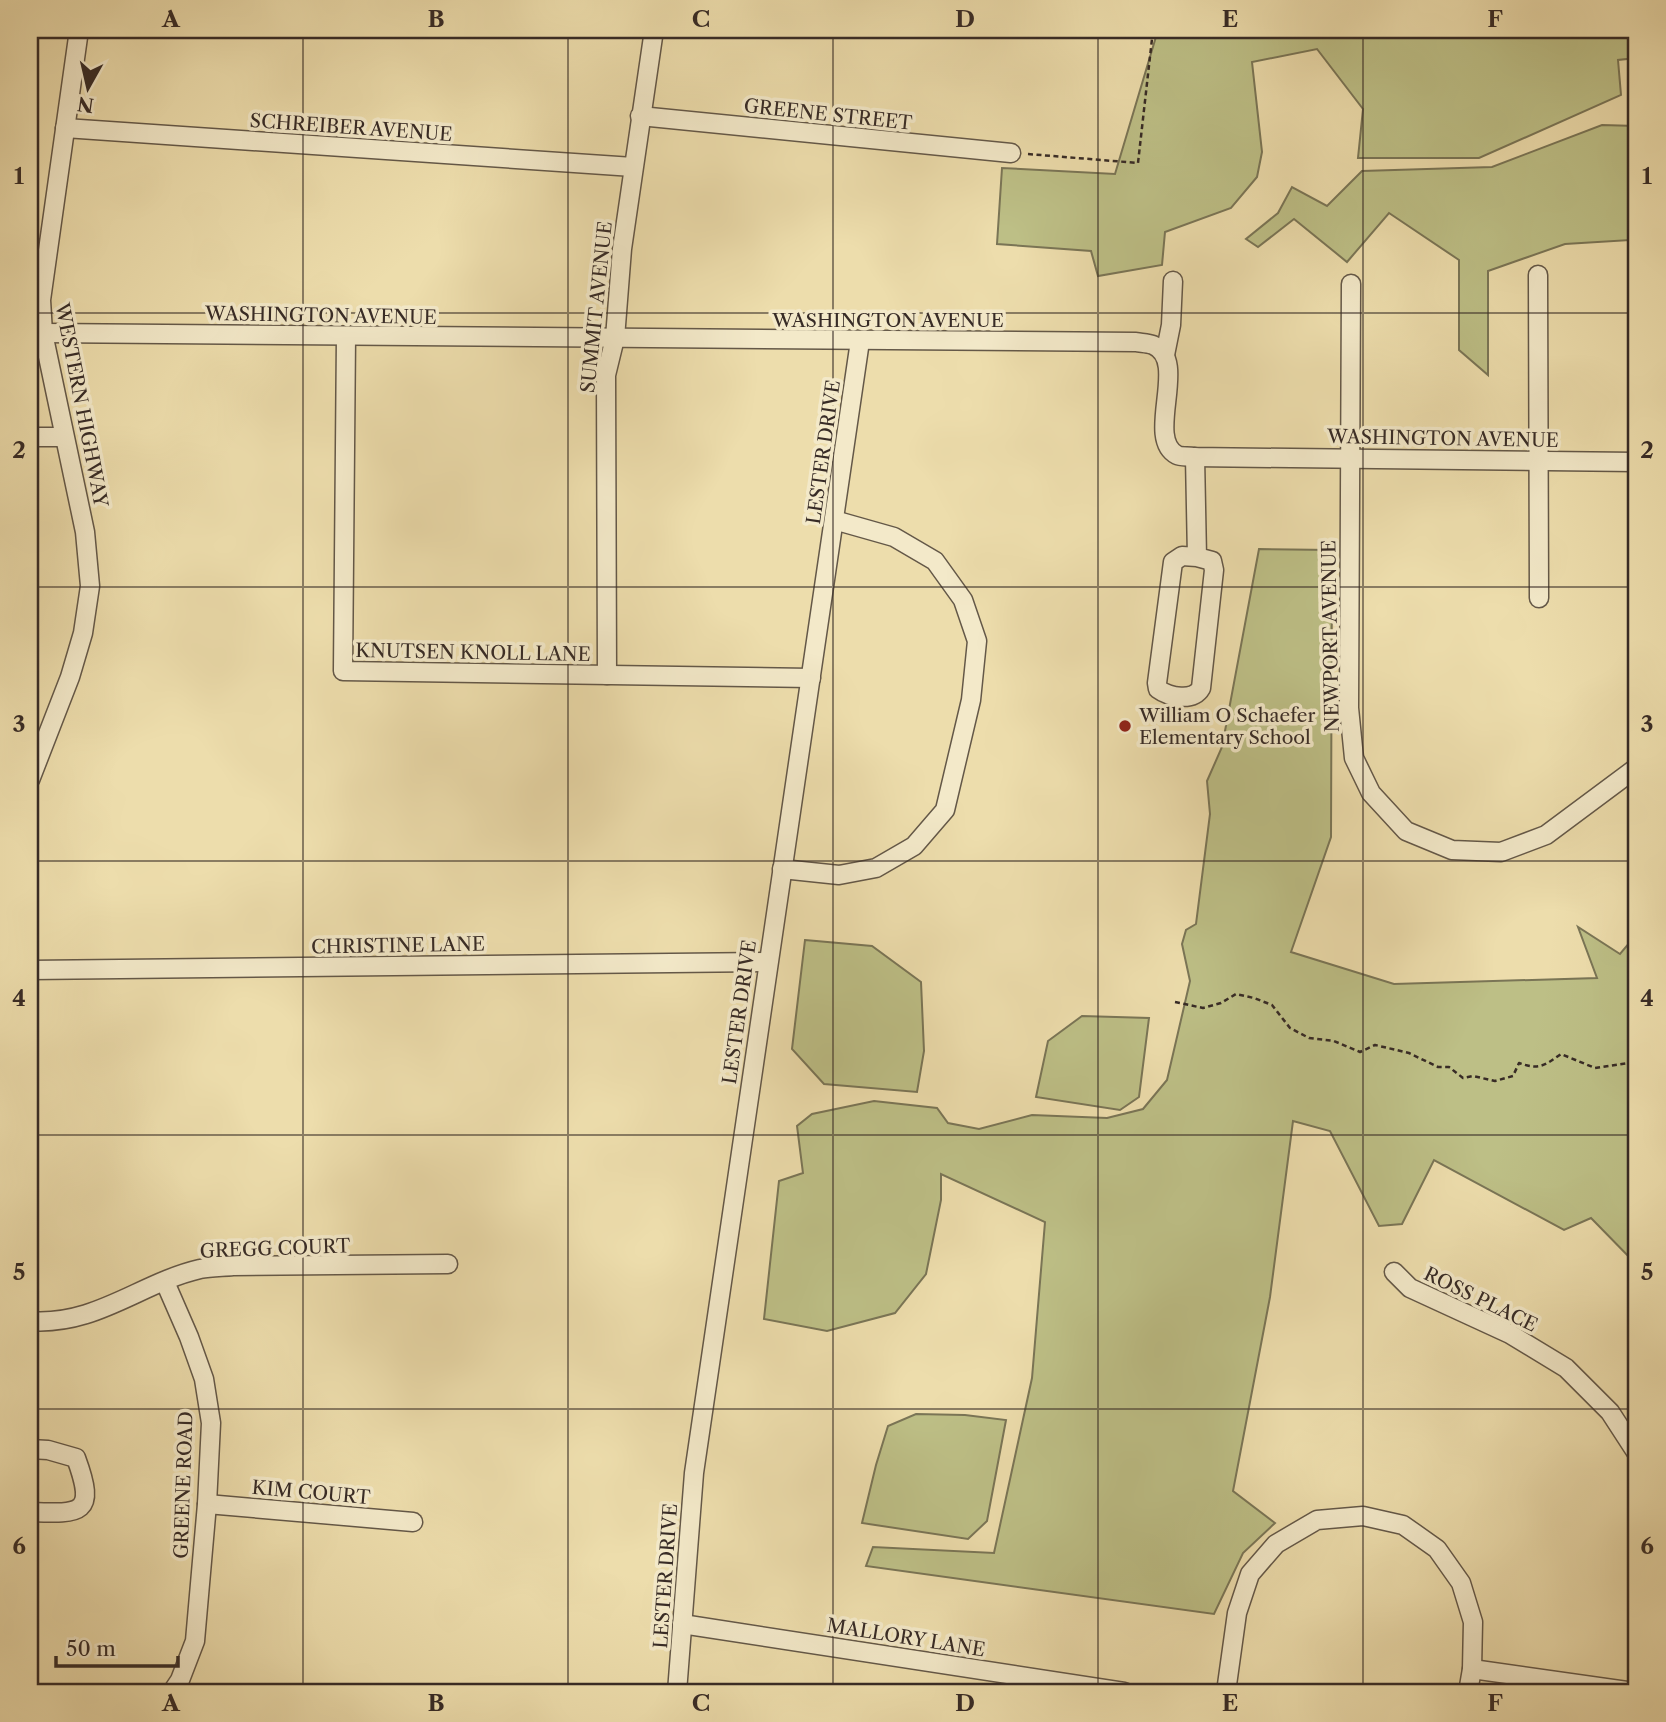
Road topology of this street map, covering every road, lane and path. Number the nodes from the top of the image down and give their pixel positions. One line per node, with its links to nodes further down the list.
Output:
1 (79, 30): 5 (street, WESTERN HIGHWAY)
2 (654, 30): 4 (street, SUMMIT AVENUE)
3 (1153, 30): 6 (path)
4 (640, 116): 6 (street, GREENE STREET); 7 (street, SUMMIT AVENUE)
5 (65, 128): 7 (street, SCHREIBER AVENUE); 9 (street, WESTERN HIGHWAY)
6 (1012, 153)
7 (633, 167): 15 (street, SUMMIT AVENUE)
8 (30, 254): 9 (street)
9 (44, 269): 13 (street, WESTERN HIGHWAY)
10 (1538, 275): 22 (street)
11 (1173, 281): 17 (street)
12 (1351, 284): 21 (street, NEWPORT AVENUE)
13 (43, 333): 14 (street, WASHINGTON AVENUE); 19 (street, WESTERN HIGHWAY)
14 (346, 336): 15 (street, WASHINGTON AVENUE); 27 (street, KNUTSEN KNOLL LANE)
15 (615, 338): 16 (street, WASHINGTON AVENUE); 27 (street, SUMMIT AVENUE)
16 (860, 341): 17 (street, WASHINGTON AVENUE); 24 (street, LESTER DRIVE)
17 (1165, 355): 20 (street, WASHINGTON AVENUE)
18 (30, 437): 19 (street)
19 (64, 437): 30 (street, WESTERN HIGHWAY)
20 (1195, 457): 21 (street, WASHINGTON AVENUE); 25 (street)
21 (1350, 458): 22 (street, WASHINGTON AVENUE); 29 (street, NEWPORT AVENUE)
22 (1538, 461): 23 (street, WASHINGTON AVENUE); 26 (street)
23 (1636, 462)
24 (834, 520): 28 (street, LESTER DRIVE); 31 (street)
25 (1197, 557): 25 (street)
26 (1539, 598)
27 (607, 675): 28 (street, KNUTSEN KNOLL LANE)
28 (811, 678): 31 (street, LESTER DRIVE)
29 (1636, 768)
30 (30, 780)
31 (782, 869): 32 (street, LESTER DRIVE)
32 (768, 962): 33 (street, CHRISTINE LANE); 45 (street, LESTER DRIVE)
33 (30, 970)
34 (1175, 1002): 35 (path)
35 (1636, 1062)
36 (448, 1264): 38 (street, GREGG COURT)
37 (1394, 1272): 41 (street, ROSS PLACE)
38 (165, 1282): 39 (street, GREGG COURT); 42 (street, GREENE ROAD)
39 (30, 1321)
40 (30, 1449): 43 (street)
41 (1636, 1452)
42 (207, 1504): 44 (street, KIM COURT); 47 (street, GREENE ROAD)
43 (30, 1512)
44 (413, 1522)
45 (682, 1624): 48 (street, LESTER DRIVE); 49 (street, MALLORY LANE)
46 (1472, 1670): 50 (street); 51 (street); 52 (street)
47 (172, 1692)
48 (677, 1692)
49 (1125, 1692)
50 (1226, 1692)
51 (1468, 1692)
52 (1634, 1692)

